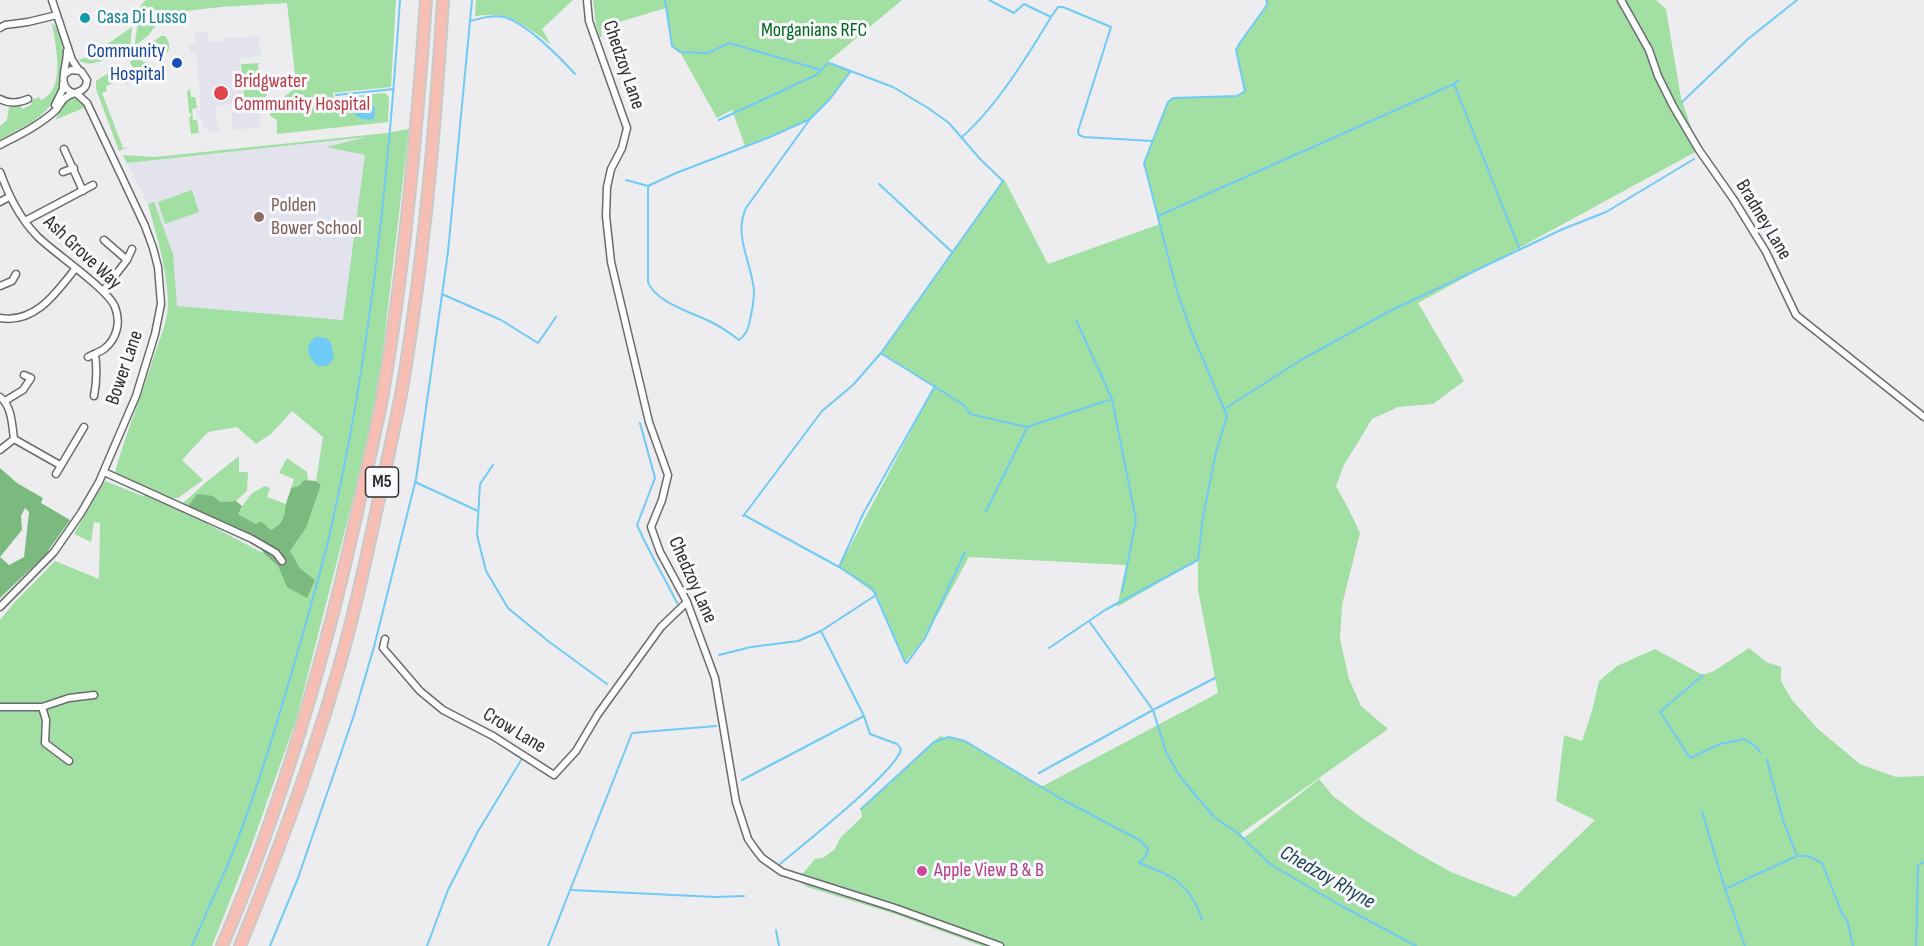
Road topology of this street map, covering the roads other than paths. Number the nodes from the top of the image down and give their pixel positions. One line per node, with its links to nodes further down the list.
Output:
1 (52, 0): 6 (street)
2 (426, 0): 54 (highway, M5)
3 (443, 0): 55 (highway, M5)
4 (587, 0): 47 (street, Chedzoy Lane)
5 (1621, 0): 39 (street, Bradney Lane)
6 (57, 15): 7 (street); 8 (street)
7 (1, 26)
8 (67, 42): 9 (street); 10 (street)
9 (78, 70): 10 (street); 12 (street)
10 (65, 74): 11 (street)
11 (63, 82): 13 (street); 17 (street)
12 (85, 88): 13 (street); 16 (street, Bower Lane)
13 (74, 93): 16 (street, Bower Lane); 17 (street)
14 (0, 99): 15 (street)
15 (25, 110)
16 (93, 114): 44 (street, Bower Lane)
17 (41, 122): 18 (street)
18 (0, 145)
19 (74, 151): 20 (street)
20 (74, 168): 22 (street); 24 (street)
21 (0, 172): 25 (street, Ash Grove Way)
22 (63, 172)
23 (93, 186): 24 (street)
24 (83, 191): 27 (street)
25 (9, 197): 26 (street); 27 (street, Ash Grove Way)
26 (0, 202)
27 (25, 221): 31 (street, Ash Grove Way)
28 (104, 240): 30 (street)
29 (132, 249): 30 (street)
30 (127, 260): 34 (street)
31 (75, 269): 34 (street, Ash Grove Way); 35 (street)
32 (17, 276): 33 (street)
33 (0, 286)
34 (103, 291): 37 (street, Ash Grove Way)
35 (0, 318)
36 (24, 375): 38 (street)
37 (94, 396)
38 (2, 399): 41 (street)
39 (1924, 417)
40 (84, 427): 43 (street)
41 (14, 439): 42 (street); 43 (street)
42 (0, 450)
43 (60, 465): 45 (street)
44 (104, 472): 46 (street); 48 (street, Bower Lane)
45 (56, 474)
46 (282, 561)
47 (687, 603): 49 (street, Crow Lane); 56 (street, Chedzoy Lane)
48 (0, 607)
49 (385, 639)
50 (94, 695): 51 (street)
51 (42, 706): 52 (street); 53 (street)
52 (0, 707)
53 (69, 761)
54 (222, 946)
55 (240, 946)
56 (1000, 946)

